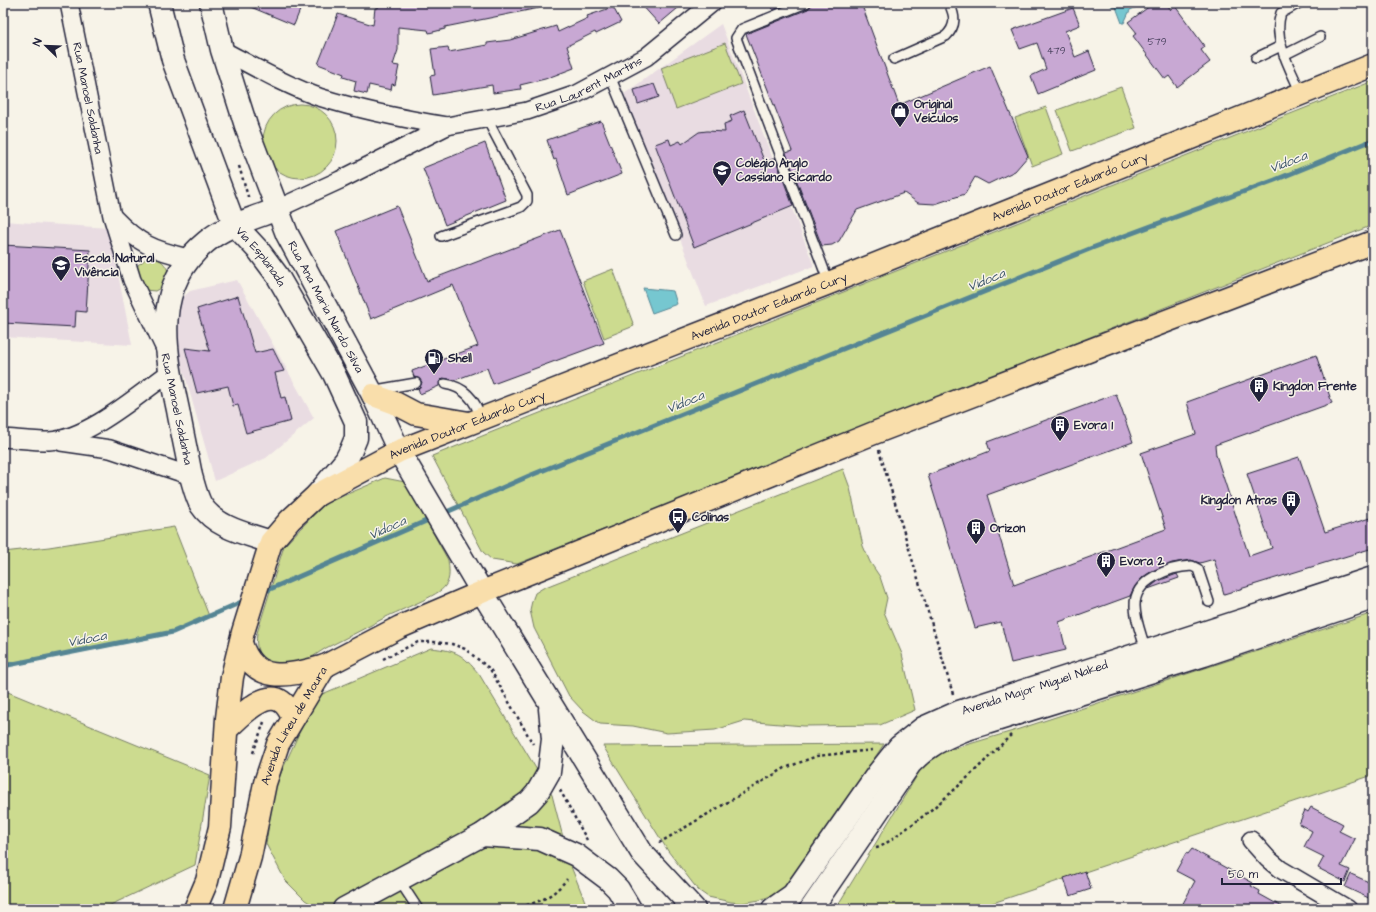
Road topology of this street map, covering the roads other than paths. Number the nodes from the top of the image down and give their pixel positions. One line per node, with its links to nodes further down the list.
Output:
1 (69, 3): 19 (street, Rua Manoel Saldanha)
2 (159, 3): 20 (main road, Via Esplanada)
3 (211, 3): 9 (main road, Rua Ana Maria Nardo Silva)
4 (712, 3): 14 (street, Rua Laurent Martins)
5 (806, 3): 25 (lane)
6 (950, 3): 12 (lane)
7 (1299, 3): 10 (lane)
8 (1320, 37): 10 (lane)
9 (222, 50): 17 (street, Rua Laurent Martins); 18 (main road, Rua Ana Maria Nardo Silva)
10 (1283, 50): 11 (lane); 15 (lane)
11 (1256, 58)
12 (894, 59)
13 (1373, 65): 15 (main road, Avenida Doutor Eduardo Cury)
14 (610, 76): 16 (street, Rua Laurent Martins); 21 (lane)
15 (1301, 94): 25 (main road, Avenida Doutor Eduardo Cury)
16 (487, 119): 17 (street, Rua Laurent Martins); 22 (lane)
17 (447, 126): 18 (street, Rua Laurent Martins)
18 (277, 209): 20 (main road); 30 (main road, Rua Ana Maria Nardo Silva)
19 (112, 216): 24 (street); 26 (street, Rua Manoel Saldanha)
20 (234, 224): 24 (main road); 36 (main road, Via Esplanada)
21 (676, 235)
22 (442, 236)
23 (1373, 242): 39 (main road)
24 (188, 258): 26 (main road)
25 (829, 283): 31 (main road, Avenida Doutor Eduardo Cury)
26 (166, 349): 27 (main road, Rua Manoel Saldanha)
27 (169, 373): 33 (street); 35 (main road, Rua Manoel Saldanha)
28 (416, 383): 30 (lane)
29 (445, 384): 31 (lane)
30 (371, 393): 31 (main road); 34 (main road, Rua Ana Maria Nardo Silva)
31 (476, 421): 34 (main road, Avenida Doutor Eduardo Cury)
32 (3, 438): 33 (street)
33 (50, 441): 35 (street)
34 (399, 451): 36 (main road, Avenida Doutor Eduardo Cury); 39 (main road, Rua Ana Maria Nardo Silva)
35 (191, 476): 37 (main road, Rua Manoel Saldanha)
36 (317, 495): 37 (main road, Avenida Doutor Eduardo Cury)
37 (269, 548): 42 (main road, Avenida Doutor Eduardo Cury)
38 (1373, 578): 43 (main road, Avenida Major Miguel Naked)
39 (482, 592): 44 (main road, Avenida Lineu de Moura); 45 (main road, Rua Ana Maria Nardo Silva)
40 (1373, 598): 58 (main road, Avenida Major Miguel Naked)
41 (1209, 602): 43 (lane)
42 (242, 638): 44 (main road); 47 (main road)
43 (1146, 652): 57 (main road, Avenida Major Miguel Naked)
44 (324, 666): 46 (main road, Avenida Lineu de Moura)
45 (550, 703): 48 (main road); 56 (main road, Rua Ana Maria Nardo Silva)
46 (294, 717): 47 (main road); 52 (main road, Avenida Lineu de Moura)
47 (227, 729): 51 (main road)
48 (482, 835): 50 (main road); 55 (main road)
49 (1251, 840): 59 (street)
50 (399, 879): 53 (main road); 54 (lane)
51 (195, 909)
52 (235, 909)
53 (344, 909)
54 (418, 909)
55 (630, 909)
56 (694, 909)
57 (773, 909)
58 (811, 909)
59 (1348, 909)

